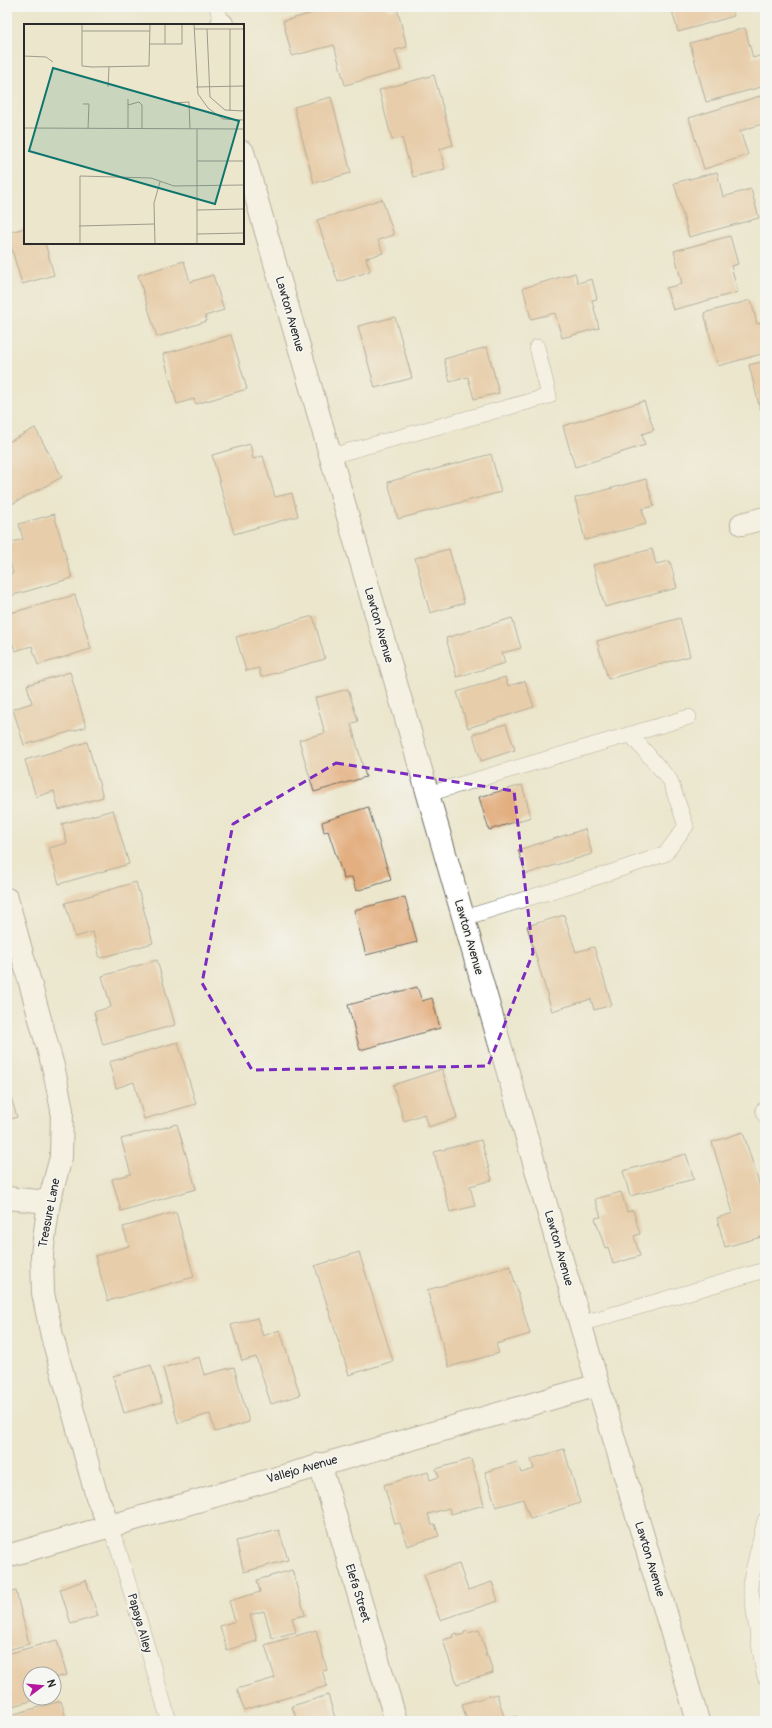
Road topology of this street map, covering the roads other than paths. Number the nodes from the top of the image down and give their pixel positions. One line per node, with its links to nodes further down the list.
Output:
1 (244, 155): 3 (street, Lawton Avenue)
2 (537, 347): 3 (lane)
3 (331, 456): 8 (street, Lawton Avenue)
4 (765, 518): 5 (street)
5 (742, 524)
6 (689, 717): 7 (lane)
7 (630, 734): 8 (lane); 10 (lane)
8 (428, 794): 10 (street, Lawton Avenue)
9 (7, 899): 12 (street, Treasure Lane)
10 (464, 918): 14 (street, Lawton Avenue)
11 (7, 1198): 12 (street)
12 (49, 1202): 18 (street, Treasure Lane)
13 (765, 1270): 14 (lane)
14 (580, 1324): 15 (street, Lawton Avenue)
15 (598, 1385): 16 (street, Vallejo Avenue); 23 (street, Lawton Avenue)
16 (320, 1464): 18 (street, Vallejo Avenue); 22 (street, Elefa Street)
17 (765, 1520): 20 (lane)
18 (109, 1526): 19 (street, Vallejo Avenue); 21 (lane, Papaya Alley)
19 (7, 1556)
20 (765, 1677)
21 (169, 1721)
22 (396, 1721)
23 (698, 1721)

